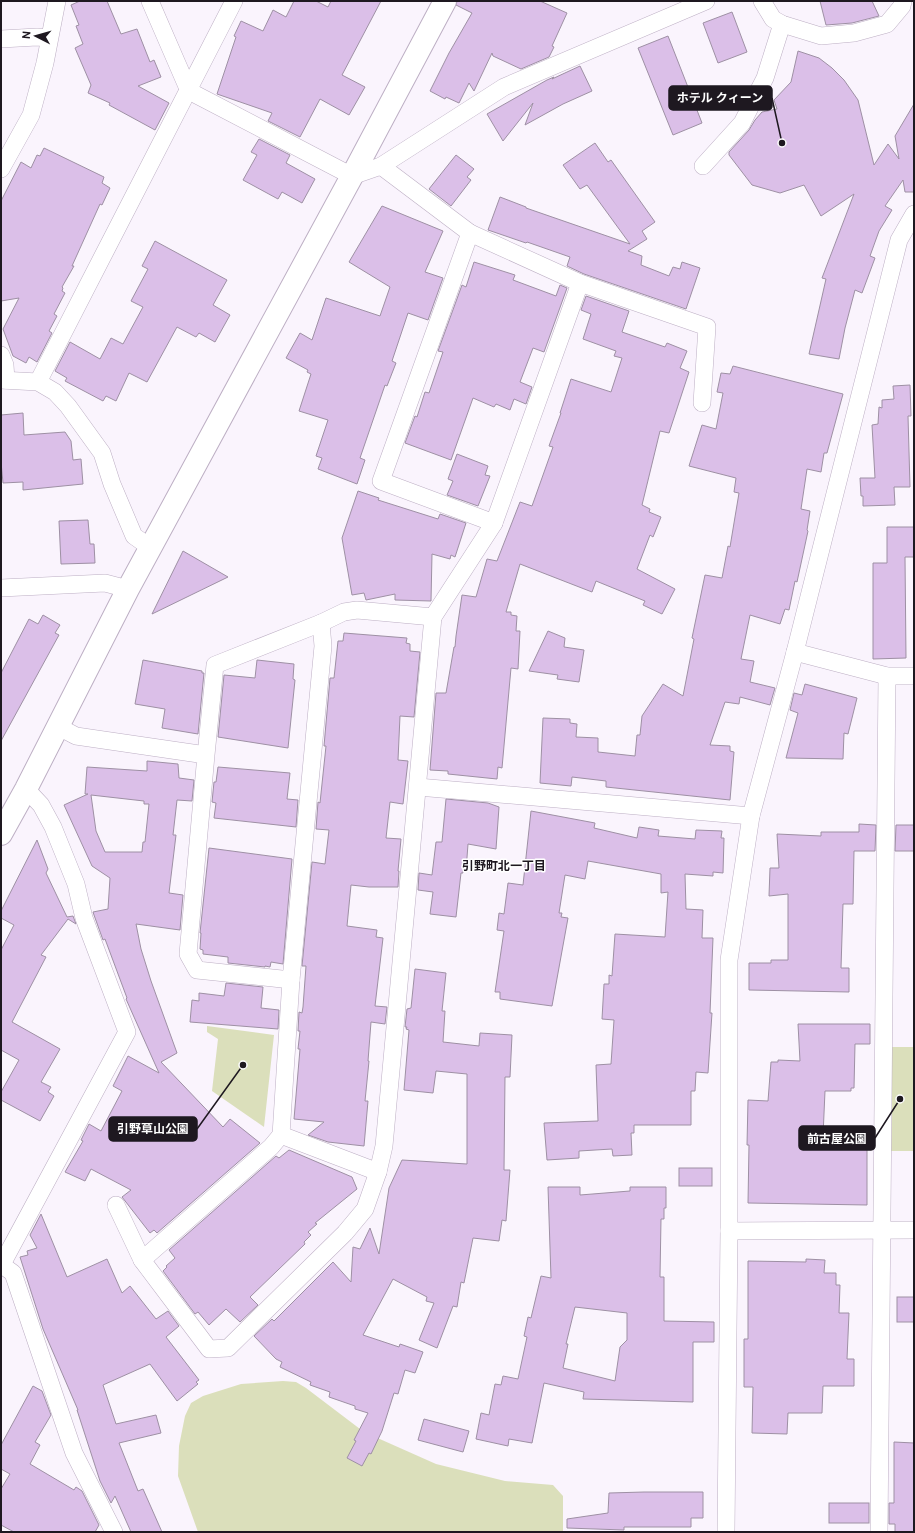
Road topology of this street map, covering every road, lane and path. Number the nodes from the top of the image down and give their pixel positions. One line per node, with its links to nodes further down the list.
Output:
1 (57, 1): 9 (street)
2 (150, 1): 11 (street)
3 (234, 1): 11 (street)
4 (445, 1): 15 (street)
5 (706, 1): 12 (street)
6 (762, 1): 8 (street)
7 (903, 1): 8 (street)
8 (782, 24): 13 (street)
9 (49, 38): 10 (street); 14 (street)
10 (1, 39)
11 (189, 91): 15 (street); 21 (street)
12 (381, 166): 15 (street); 17 (street)
13 (704, 166)
14 (1, 169)
15 (352, 176): 24 (street)
16 (914, 214): 29 (street)
17 (470, 233): 18 (street); 23 (street)
18 (580, 284): 22 (street); 23 (street)
19 (1, 355): 20 (street)
20 (3, 380): 21 (street)
21 (38, 382): 24 (street)
22 (702, 403)
23 (494, 523): 27 (street)
24 (151, 548): 26 (street)
25 (1, 588): 26 (street)
26 (128, 589): 32 (street)
27 (433, 617): 28 (street); 34 (street)
28 (320, 623): 33 (street); 38 (street)
29 (795, 652): 30 (street); 36 (street)
30 (887, 676): 31 (street); 42 (street)
31 (914, 676)
32 (57, 726): 33 (street); 35 (street)
33 (206, 755): 38 (street)
34 (418, 787): 36 (street); 40 (street)
35 (26, 789): 37 (street); 46 (street)
36 (751, 816): 44 (street)
37 (1, 834)
38 (291, 980): 39 (street)
39 (281, 1135): 40 (street); 45 (street)
40 (378, 1172): 45 (street)
41 (116, 1205): 45 (street)
42 (882, 1230): 43 (street); 44 (street); 49 (street)
43 (914, 1230)
44 (729, 1231): 48 (street)
45 (142, 1260)
46 (2, 1266): 47 (street)
47 (114, 1532)
48 (726, 1532)
49 (879, 1532)

